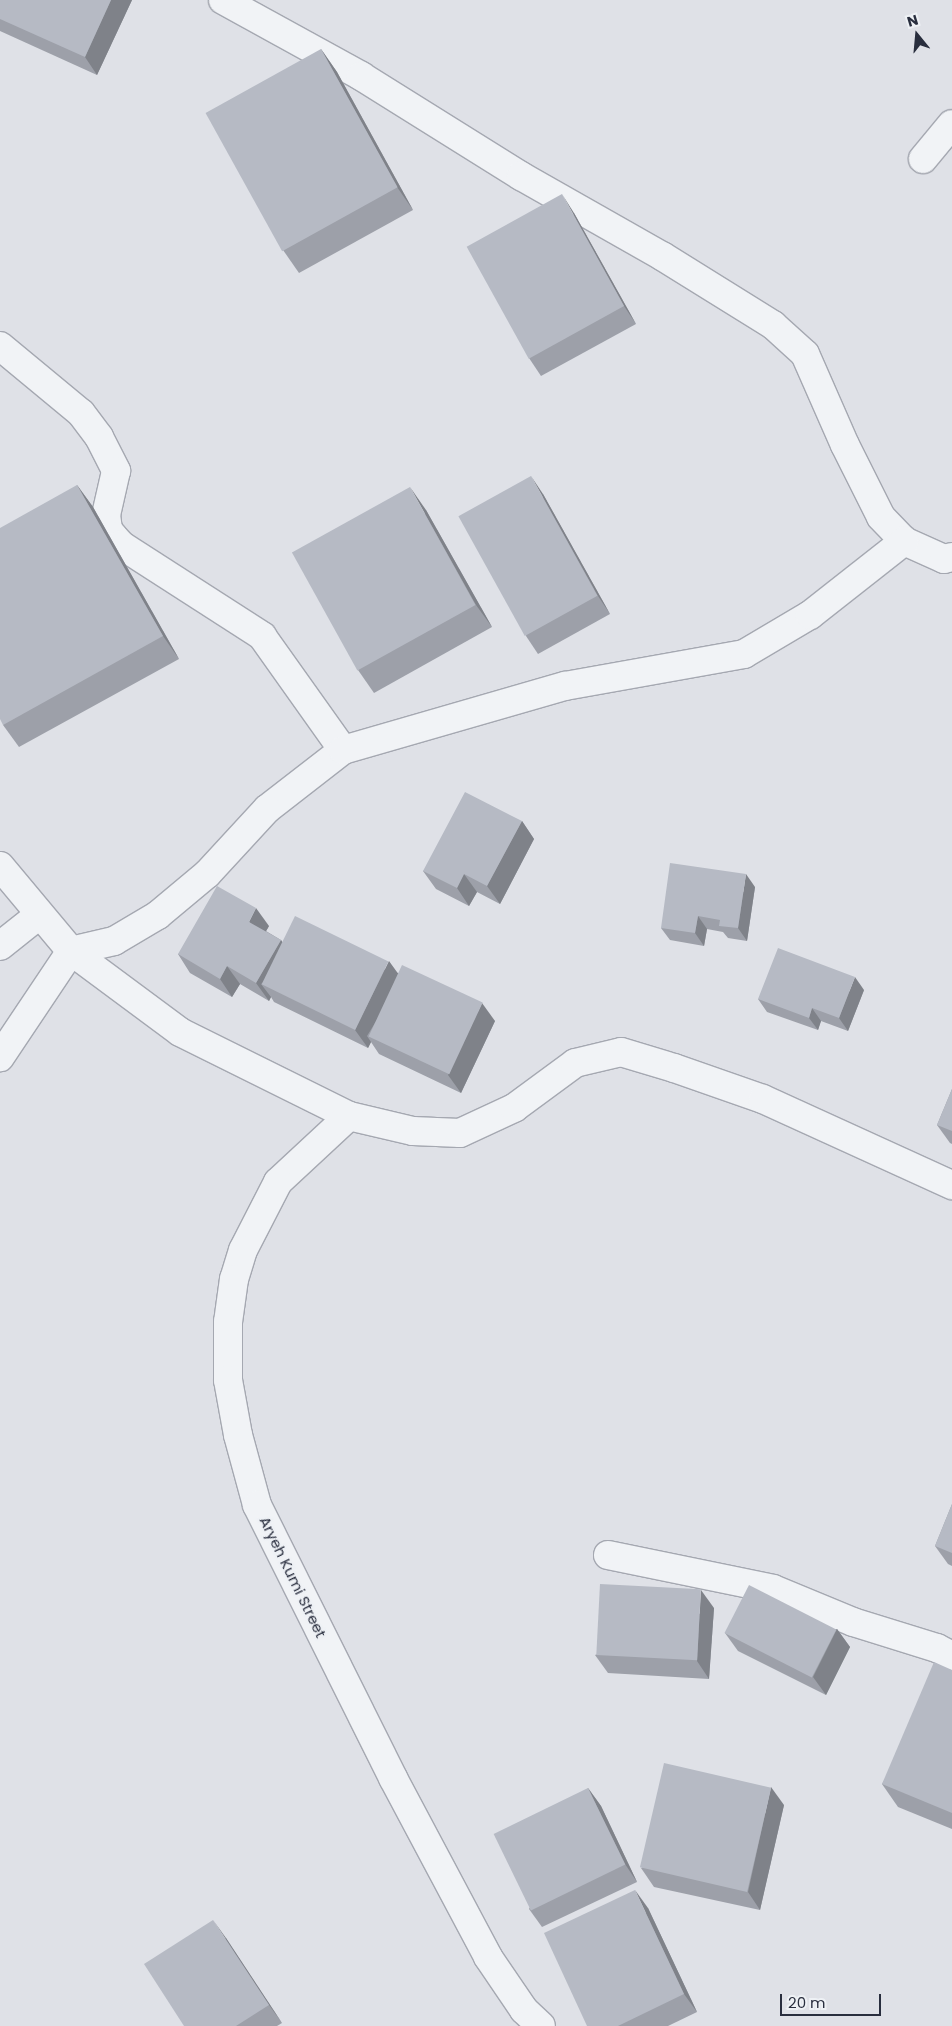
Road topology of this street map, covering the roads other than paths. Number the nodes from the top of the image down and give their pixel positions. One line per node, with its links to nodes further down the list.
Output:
1 (224, 0): 5 (street)
2 (952, 124): 3 (street)
3 (923, 159)
4 (0, 346): 7 (street)
5 (904, 541): 6 (street); 7 (street)
6 (952, 557)
7 (343, 750): 11 (street)
8 (0, 866): 9 (street)
9 (39, 915): 10 (street); 11 (street)
10 (0, 946)
11 (71, 951): 12 (street); 13 (street)
12 (0, 1057)
13 (349, 1116): 14 (street); 17 (street, Aryeh Kumi Street)
14 (952, 1185)
15 (608, 1556): 16 (street)
16 (952, 1656)
17 (540, 2026)

